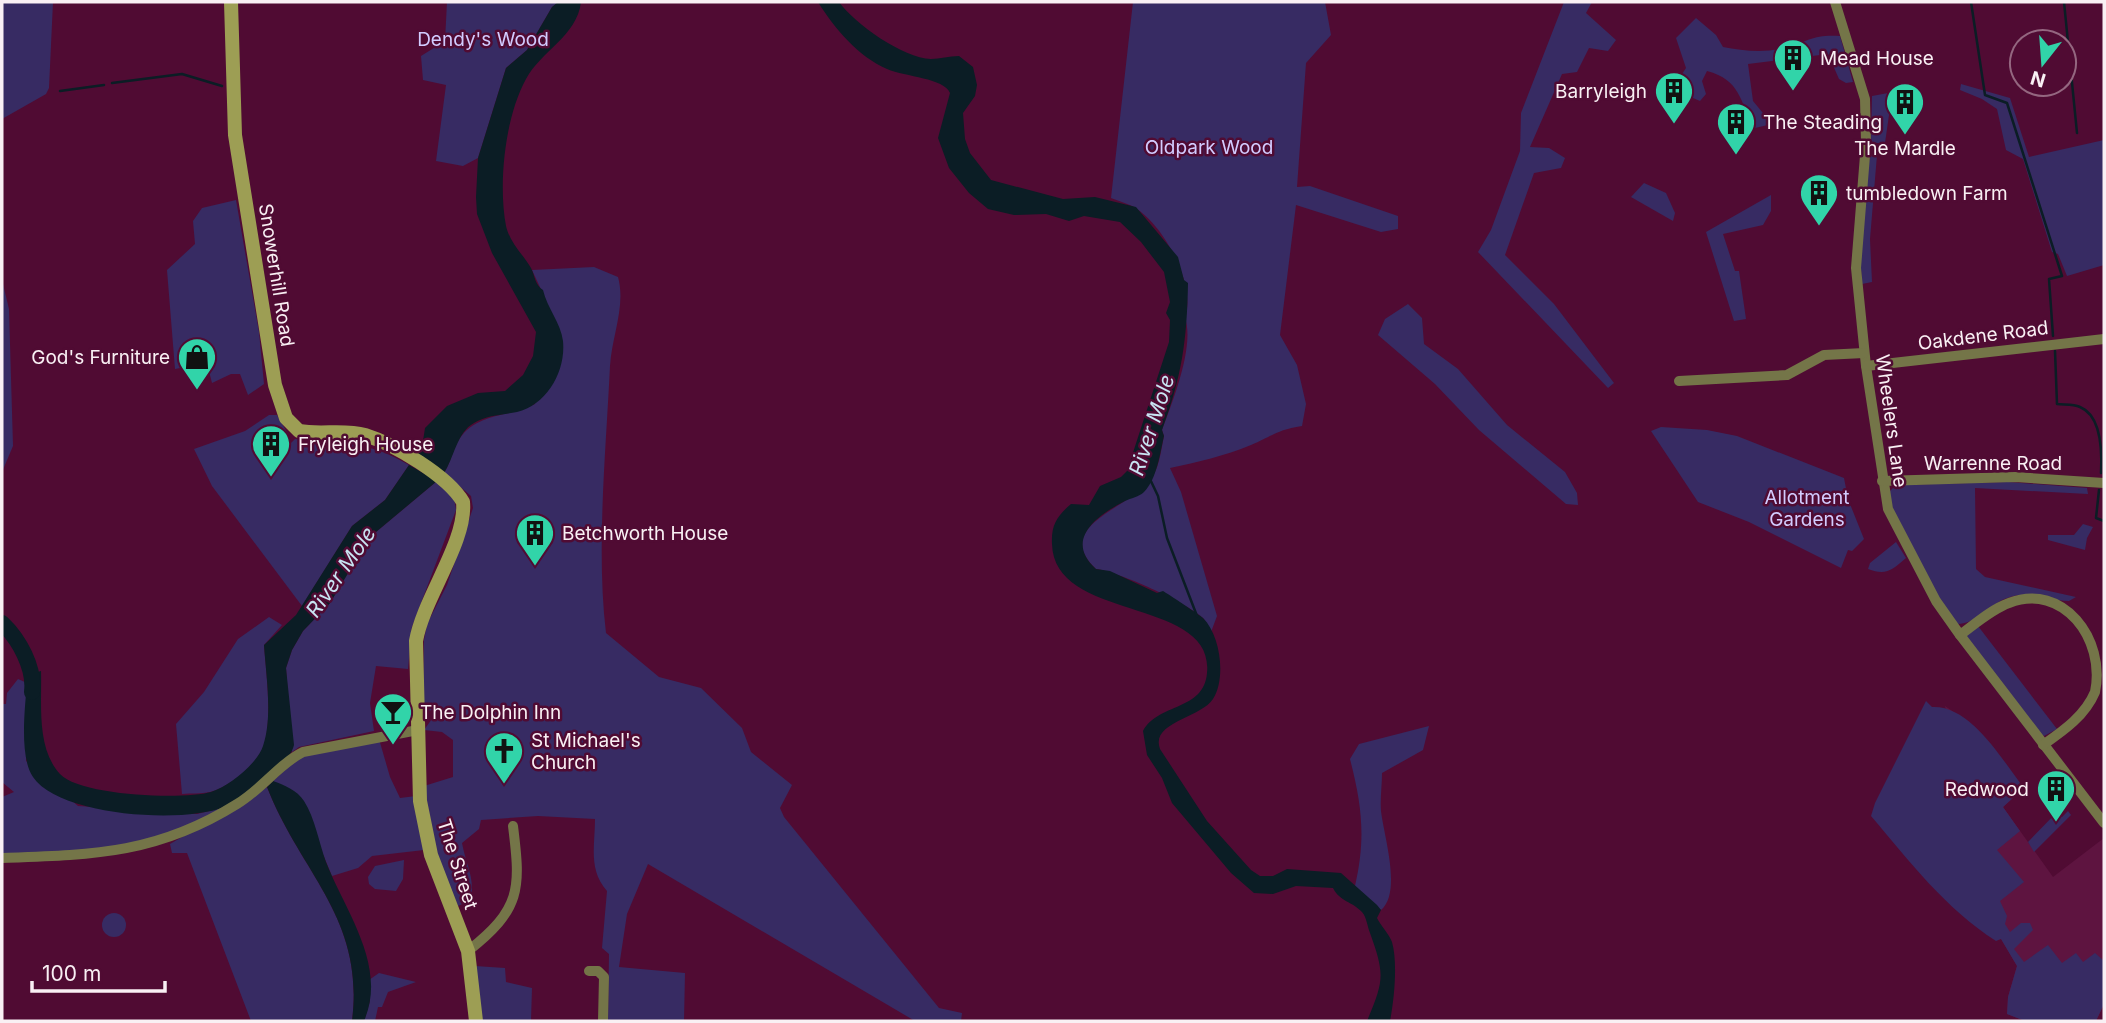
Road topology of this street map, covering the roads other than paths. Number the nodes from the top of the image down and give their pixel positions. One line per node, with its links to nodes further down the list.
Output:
1 (231, 2): 7 (street, Snowerhill Road)
2 (1835, 2): 4 (street, Wheelers Lane)
3 (2104, 339): 5 (street, Oakdene Road)
4 (1864, 352): 5 (street, Wheelers Lane); 6 (street)
5 (1866, 366): 8 (street, Wheelers Lane)
6 (1679, 381)
7 (446, 481): 11 (street, The Street)
8 (1882, 481): 9 (street, Warrenne Road); 10 (street, Wheelers Lane)
9 (2104, 483)
10 (1960, 635): 12 (street, Wheelers Lane); 12 (street)
11 (418, 730): 15 (street); 16 (street, The Street)
12 (2043, 745): 13 (street, Wheelers Lane)
13 (2104, 823)
14 (513, 826): 16 (street)
15 (2, 858)
16 (468, 951): 18 (street, The Street)
17 (589, 971): 19 (street)
18 (476, 1021)
19 (603, 1021)

